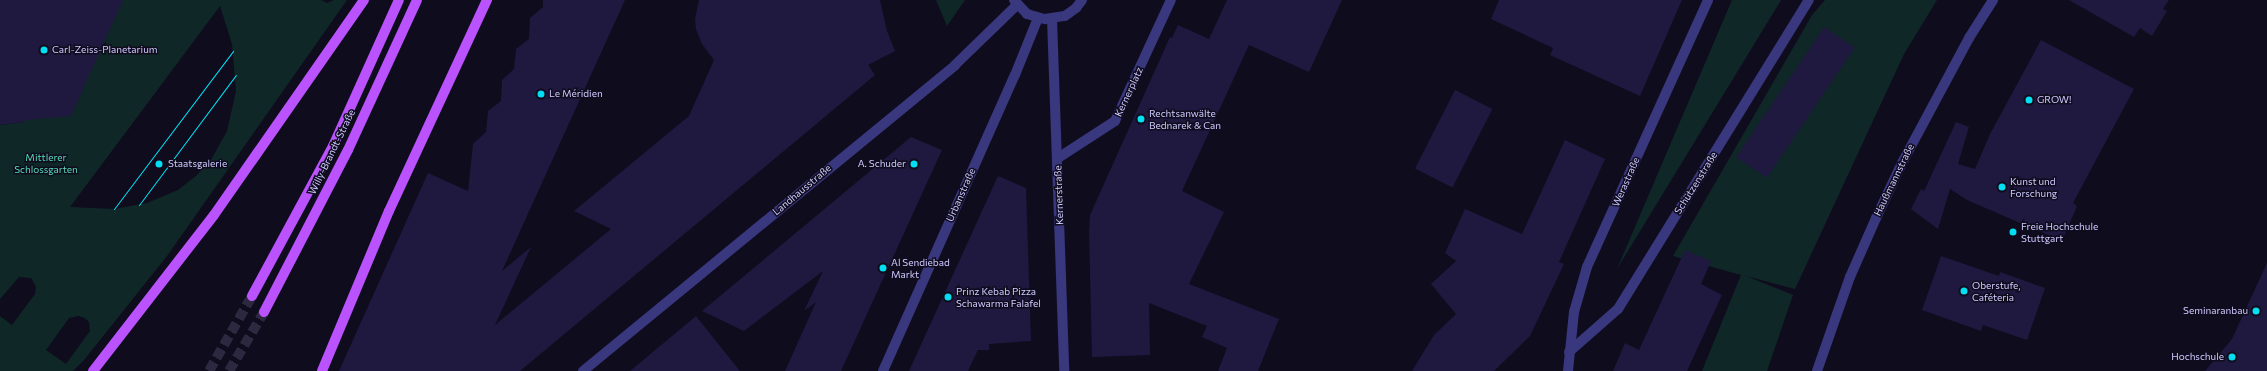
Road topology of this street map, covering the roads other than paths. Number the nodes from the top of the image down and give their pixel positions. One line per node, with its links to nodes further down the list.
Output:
1 (364, 0): 17 (main road)
2 (399, 0): 14 (main road, Willy-Brandt-Straße)
3 (417, 0): 15 (main road, Willy-Brandt-Straße)
4 (487, 0): 18 (main road)
5 (1082, 0): 12 (street)
6 (1171, 0): 13 (street, Kernerplatz)
7 (1708, 0): 16 (street, Werastraße)
8 (1809, 0): 16 (street, Schützenstraße)
9 (1993, 0): 23 (street, Haußmannstraße)
10 (1016, 3): 11 (street); 19 (street, Landhausstraße)
11 (1038, 18): 12 (street); 20 (street, Urbanstraße)
12 (1052, 19): 13 (street, Kernerstraße)
13 (1058, 158): 21 (street, Kernerstraße)
14 (252, 296)
15 (264, 312)
16 (1569, 352): 22 (street, Werastraße)
17 (93, 371)
18 (322, 371)
19 (583, 371)
20 (882, 371)
21 (1064, 371)
22 (1568, 371)
23 (1817, 371)

